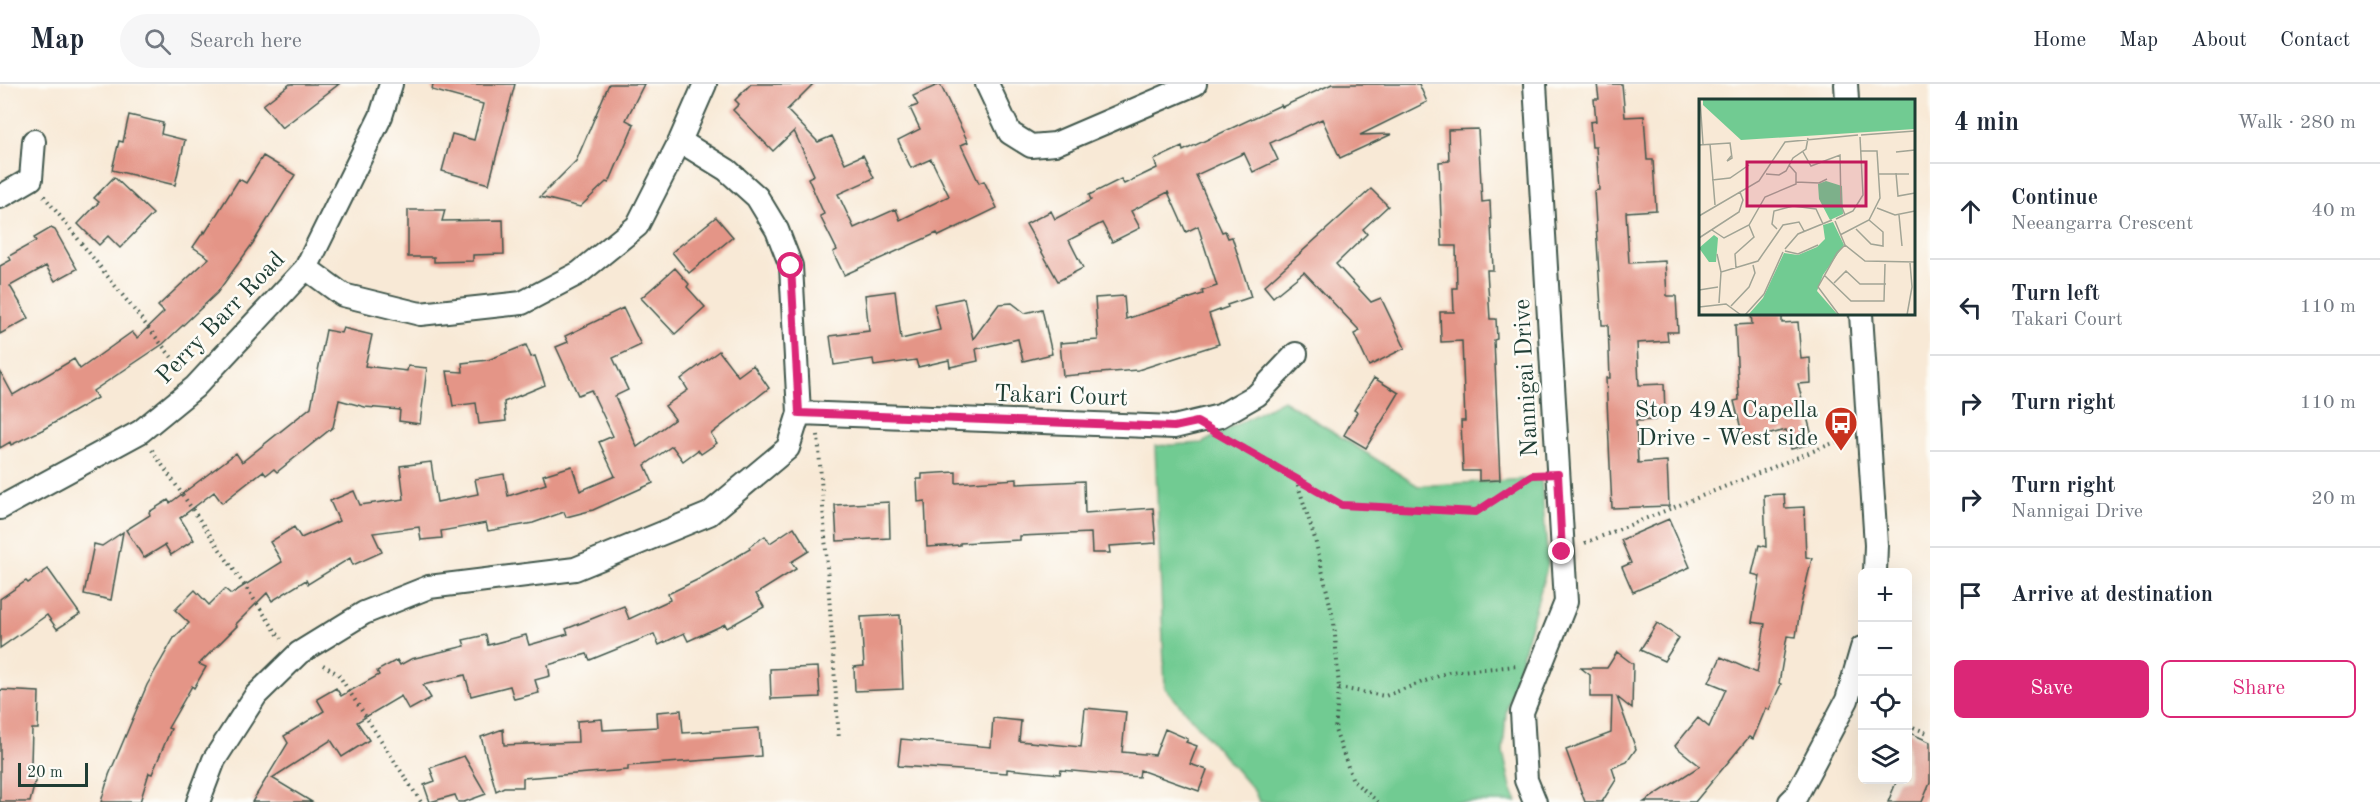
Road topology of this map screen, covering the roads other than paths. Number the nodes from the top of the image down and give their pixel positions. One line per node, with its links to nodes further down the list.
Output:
1 (391, 84): 11 (street, Perry Barr Road)
2 (705, 84): 9 (street)
3 (987, 84): 4 (street)
4 (1196, 84)
5 (1535, 84): 19 (street, Nannigai Drive)
6 (1846, 84): 7 (street)
7 (1847, 99)
8 (34, 141): 10 (street)
9 (680, 141): 11 (street); 14 (street)
10 (0, 197)
11 (306, 268): 15 (street, Perry Barr Road)
12 (1861, 315): 16 (street)
13 (1296, 354): 14 (street, Takari Court)
14 (808, 413): 18 (street)
15 (0, 508)
16 (1875, 568)
17 (1858, 664): 20 (street)
18 (198, 802)
19 (1535, 802)
20 (1790, 802)

